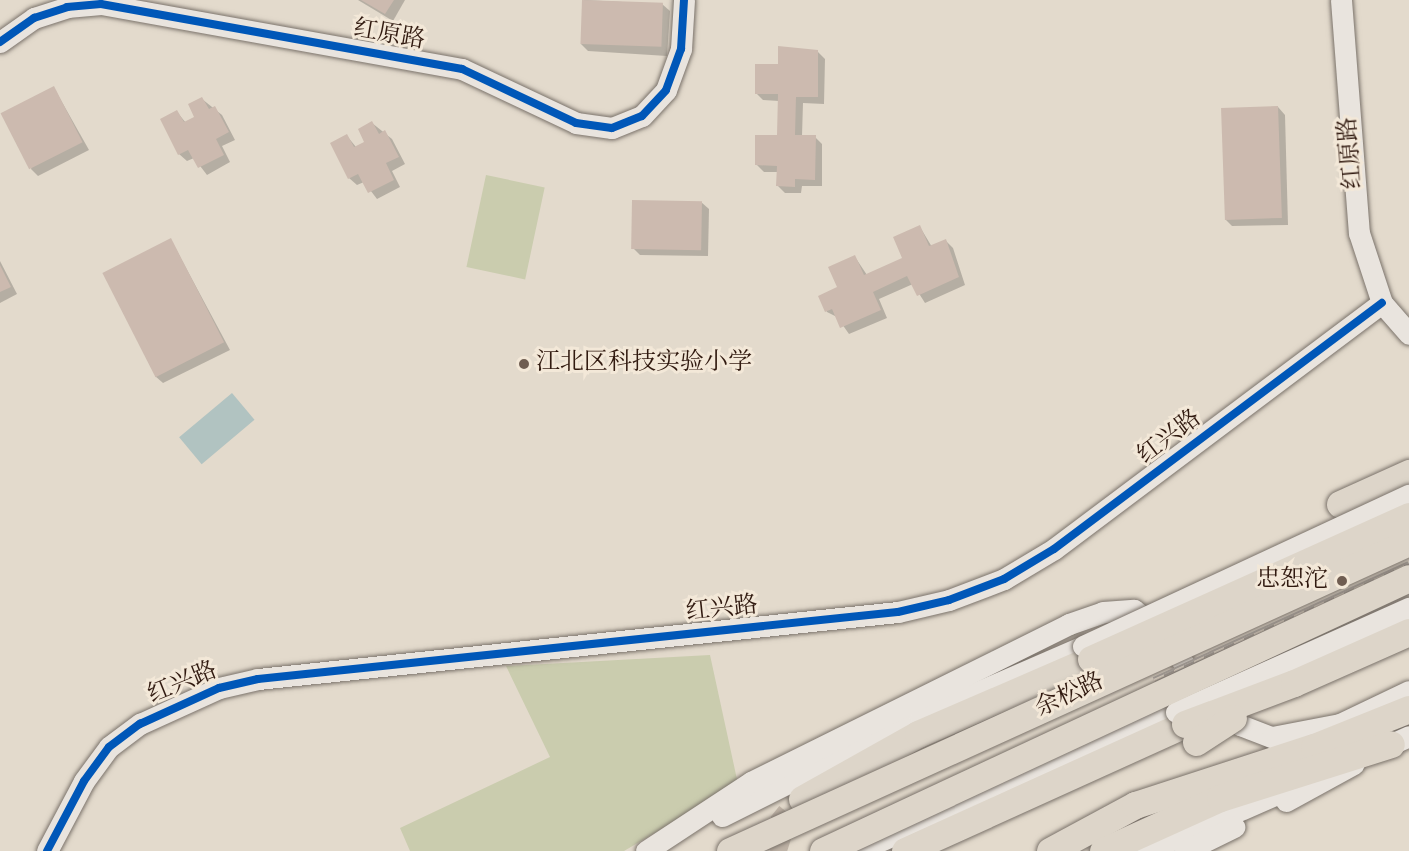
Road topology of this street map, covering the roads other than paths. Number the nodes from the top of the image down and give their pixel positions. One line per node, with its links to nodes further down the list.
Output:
1 (684, 0): 3 (main road, 红原路)
2 (1341, 0): 4 (main road, 红原路)
3 (0, 42)
4 (1382, 303): 5 (main road); 6 (main road); 22 (main road, 红兴路)
5 (1409, 328)
6 (1409, 334)
7 (1409, 473): 10 (highway)
8 (1409, 482): 10 (main road)
9 (1409, 495): 15 (main road, 余松路, bridge)
10 (1351, 499)
11 (1404, 524): 15 (highway, bridge); 25 (highway, 余松路, bridge)
12 (1409, 578): 26 (highway, 余松路, bridge)
13 (1409, 608): 18 (main road, bridge)
14 (1409, 631): 18 (highway, bridge)
15 (1087, 652): 20 (main road, 余松路); 21 (highway)
16 (1409, 691): 20 (main road)
17 (1409, 709): 29 (highway)
18 (1186, 726): 27 (main road); 28 (highway)
19 (1400, 740): 30 (highway); 31 (main road); 32 (main road)
20 (753, 790): 23 (main road); 24 (main road, 余松路)
21 (802, 799)
22 (47, 851)
23 (646, 851)
24 (658, 851)
25 (730, 851)
26 (823, 851)
27 (857, 851)
28 (905, 851)
29 (1050, 851)
30 (1103, 851)
31 (1147, 851)
32 (1185, 851)

